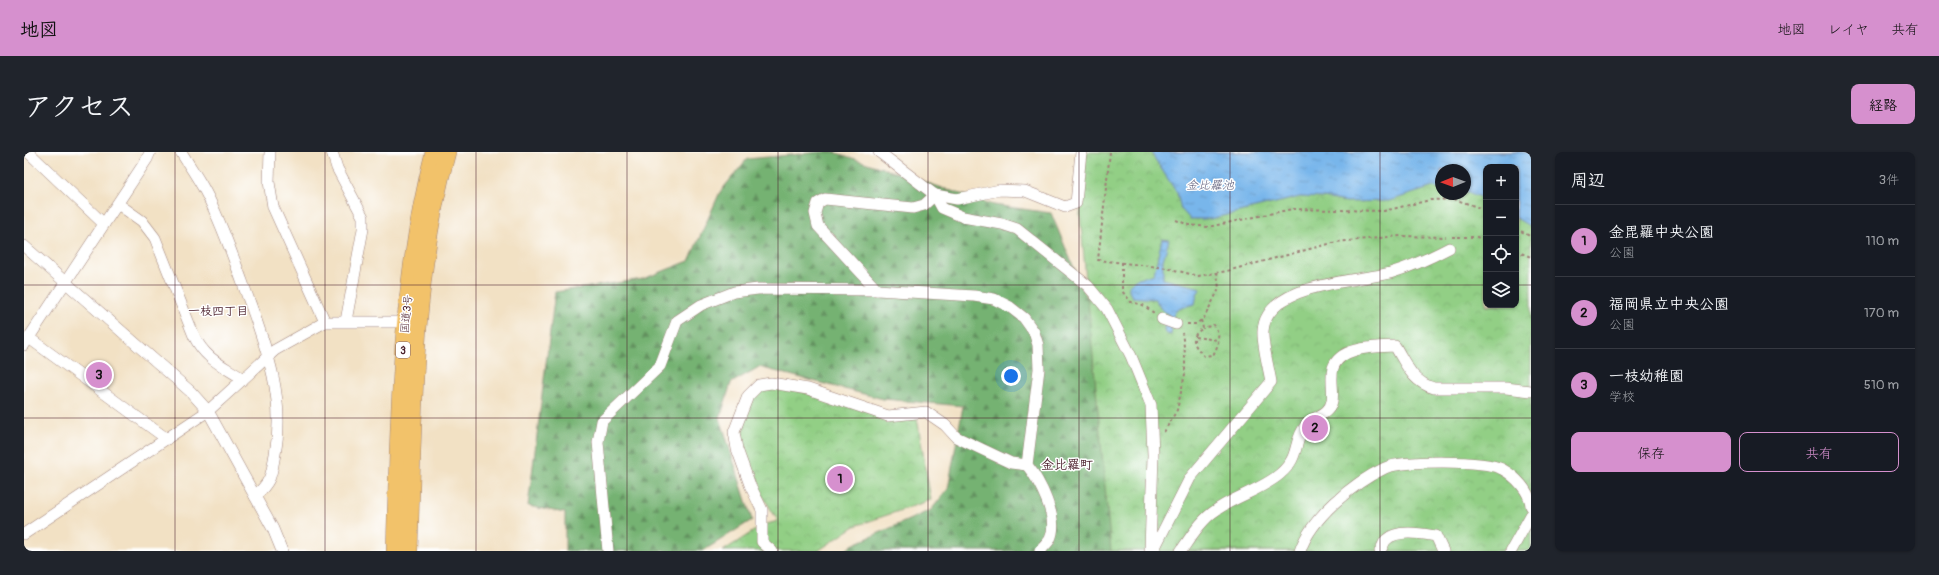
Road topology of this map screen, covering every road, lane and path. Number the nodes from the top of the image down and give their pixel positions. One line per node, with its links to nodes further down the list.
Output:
1 (28, 152): 15 (street)
2 (150, 152): 12 (street)
3 (181, 152): 37 (street)
4 (270, 152): 30 (street)
5 (332, 152): 29 (street)
6 (434, 152): 31 (highway, 国道3号 / 3)
7 (447, 152): 50 (highway, 国道3号 / 3)
8 (879, 152): 11 (street)
9 (1081, 152): 11 (street)
10 (1110, 152): 23 (path)
11 (935, 195): 26 (street); 54 (street)
12 (118, 204): 15 (street); 38 (street)
13 (1483, 209): 14 (path)
14 (1176, 220)
15 (104, 224): 25 (street)
16 (1519, 230): 17 (path)
17 (1531, 237)
18 (1483, 239): 24 (path)
19 (24, 246): 25 (street)
20 (1449, 248): 55 (street)
21 (1519, 252): 22 (path)
22 (1531, 257)
23 (1122, 262): 24 (path); 27 (path)
24 (1217, 272): 28 (path)
25 (65, 282): 36 (street); 40 (street)
26 (877, 290): 43 (street); 51 (street)
27 (1162, 319): 32 (street)
28 (1201, 320): 32 (path); 33 (path)
29 (346, 321): 30 (street); 31 (street)
30 (325, 322): 37 (street)
31 (404, 322): 49 (highway, 国道3号 / 3)
32 (1179, 324): 41 (path)
33 (1203, 328): 34 (path); 35 (path)
34 (1195, 337): 35 (path); 35 (path)
35 (1218, 340)
36 (27, 342): 42 (street)
37 (269, 355): 38 (street); 44 (street)
38 (243, 378): 40 (street)
39 (1531, 392): 56 (street)
40 (208, 412): 42 (street); 44 (street)
41 (1160, 438)
42 (167, 439): 47 (street)
43 (1027, 465): 52 (street); 53 (street)
44 (255, 496): 48 (street)
45 (1531, 506): 57 (street)
46 (1531, 515): 60 (street)
47 (24, 534)
48 (280, 549)
49 (395, 551)
50 (409, 551)
51 (608, 551)
52 (772, 551)
53 (1040, 551)
54 (1150, 551)
55 (1153, 551)
56 (1181, 551)
57 (1300, 551)
58 (1380, 551): 59 (street)
59 (1443, 551)
60 (1511, 551)

